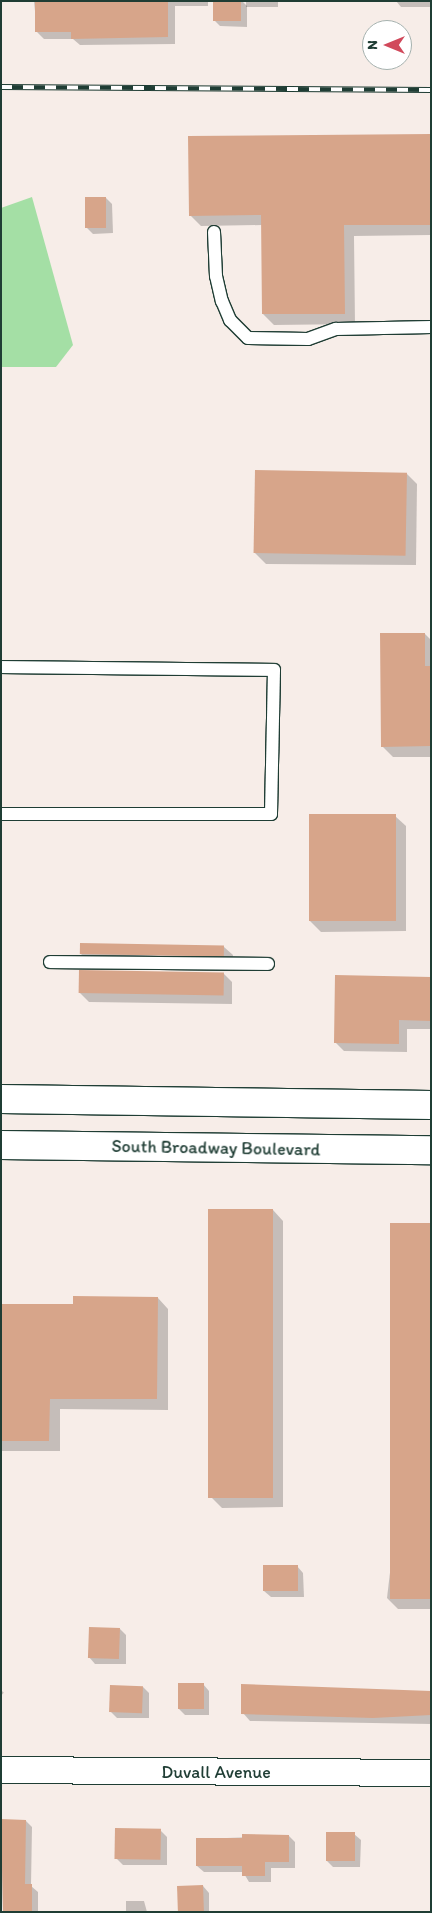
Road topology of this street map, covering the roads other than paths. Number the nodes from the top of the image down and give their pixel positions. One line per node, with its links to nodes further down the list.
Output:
1 (214, 232): 2 (lane)
2 (431, 327)
3 (1, 667): 4 (lane)
4 (1, 814)
5 (50, 962): 6 (lane)
6 (268, 964)
7 (1, 1099): 8 (main road)
8 (431, 1105)
9 (1, 1145): 10 (main road, South Broadway Boulevard)
10 (431, 1150)
11 (1, 1770): 12 (street, Duvall Avenue)
12 (431, 1773)

